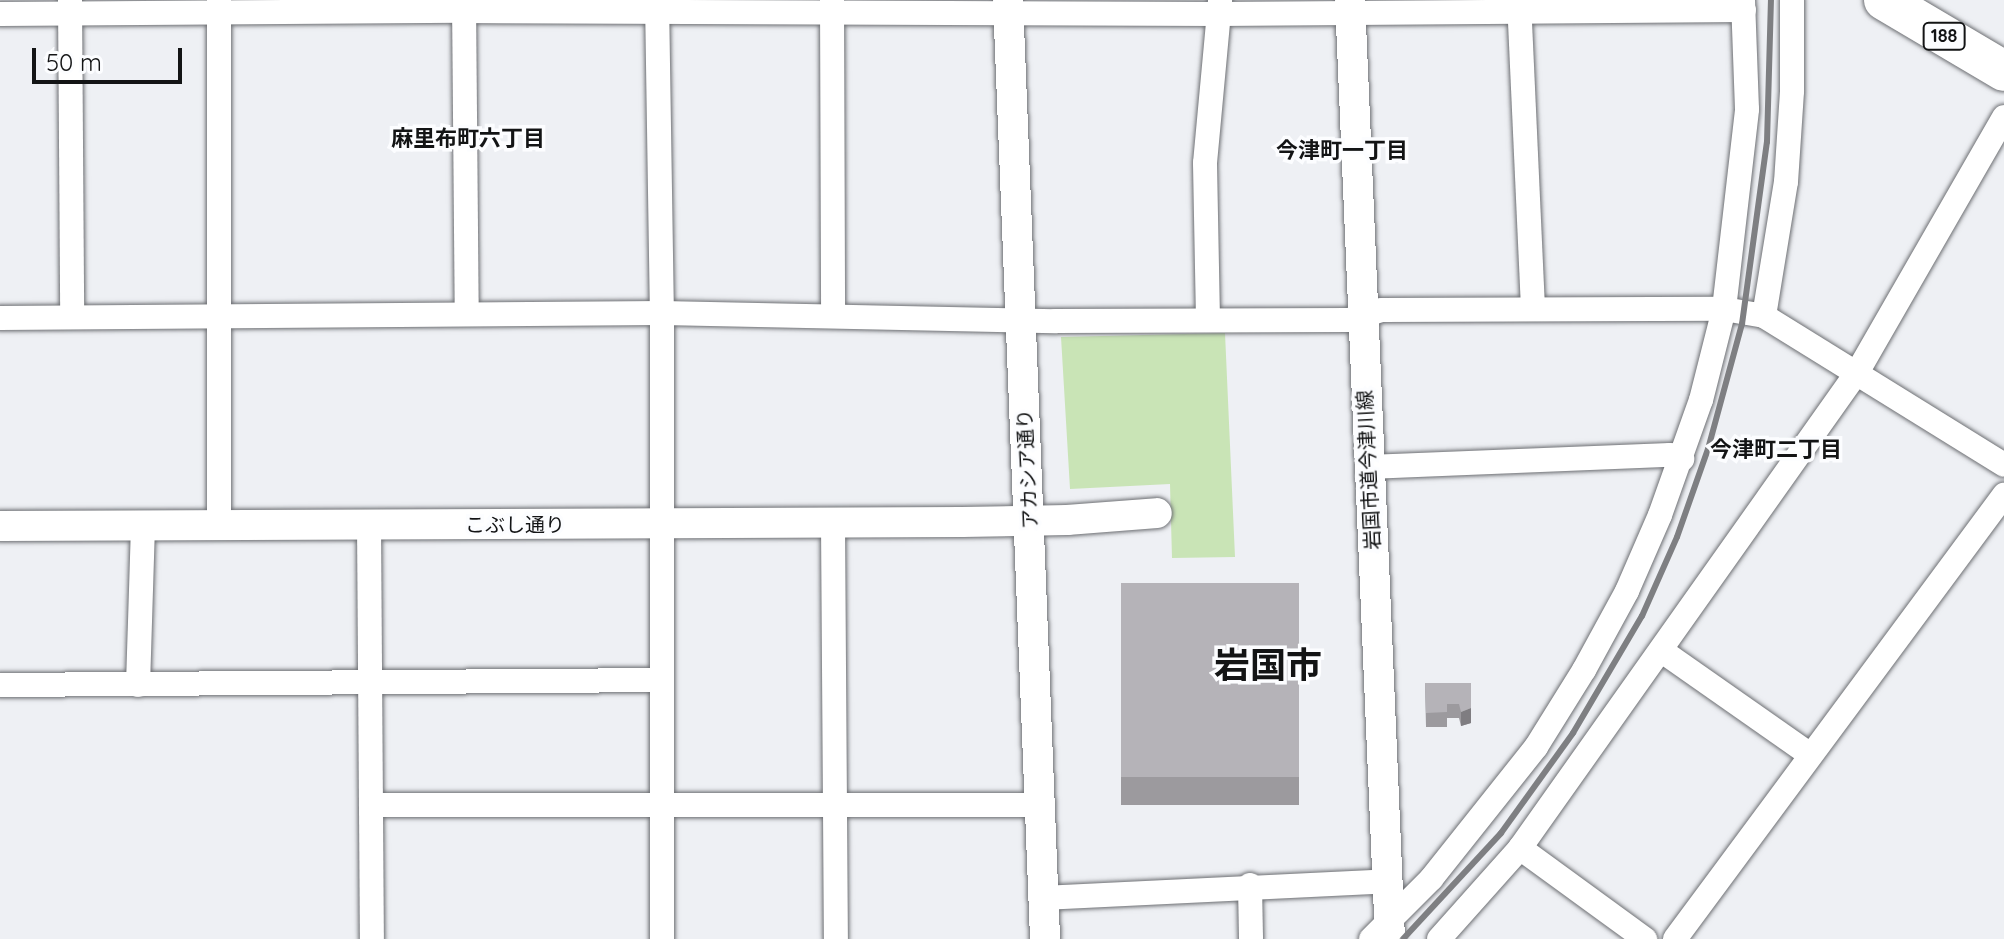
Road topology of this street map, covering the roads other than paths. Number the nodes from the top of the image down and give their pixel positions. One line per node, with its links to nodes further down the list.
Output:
1 (1792, 0): 21 (street)
2 (1884, 0): 14 (highway, 188)
3 (464, 5): 4 (street); 6 (street); 18 (street)
4 (657, 5): 7 (street); 19 (street)
5 (1744, 5): 9 (street); 17 (street)
6 (219, 6): 10 (street); 25 (street)
7 (832, 6): 8 (street); 20 (street)
8 (1008, 6): 11 (street); 26 (street, アカシア通り)
9 (1519, 6): 12 (street); 16 (street)
10 (70, 7): 13 (street); 22 (street)
11 (1219, 7): 12 (street); 27 (street)
12 (1351, 7): 23 (street, 岩国市道今津川線)
13 (0, 14)
14 (2004, 71)
15 (2004, 117): 28 (street)
16 (1533, 309): 17 (street); 23 (street)
17 (1724, 309): 21 (street); 29 (street)
18 (467, 313): 19 (street); 25 (street)
19 (662, 313): 20 (street); 39 (street)
20 (833, 315): 26 (street)
21 (1764, 316): 28 (street)
22 (72, 317): 24 (street); 25 (street)
23 (1362, 317): 27 (street); 31 (street, 岩国市道今津川線)
24 (0, 318)
25 (218, 318): 37 (street)
26 (1020, 319): 27 (street); 34 (street, アカシア通り)
27 (1208, 320)
28 (1858, 371): 30 (street); 41 (street)
29 (1682, 459): 31 (street); 55 (street)
30 (2004, 465)
31 (1368, 467): 52 (street, 岩国市道今津川線)
32 (2004, 495): 46 (street)
33 (1157, 513): 34 (street, こぶし通り)
34 (1029, 520): 36 (street, こぶし通り); 49 (street, アカシア通り)
35 (369, 523): 37 (street, こぶし通り); 39 (street, こぶし通り); 42 (street)
36 (833, 523): 39 (street, こぶし通り); 50 (street)
37 (219, 524): 38 (street, こぶし通り)
38 (143, 525): 40 (street, こぶし通り); 45 (street)
39 (660, 525): 43 (street)
40 (0, 526)
41 (1662, 651): 46 (street); 51 (street)
42 (369, 680): 43 (street); 45 (street); 48 (street)
43 (659, 680): 47 (street)
44 (0, 685): 45 (street)
45 (138, 685)
46 (1809, 754): 63 (street)
47 (661, 804): 48 (street); 50 (street); 57 (street)
48 (372, 805): 56 (street)
49 (1042, 805): 50 (street); 54 (street, アカシア通り)
50 (837, 806): 58 (street)
51 (1520, 848): 61 (street); 62 (street)
52 (1387, 881): 53 (street); 55 (street, 岩国市道今津川線)
53 (1250, 885): 54 (street); 60 (street)
54 (1044, 898): 59 (street, アカシア通り)
55 (1384, 934)
56 (372, 939)
57 (662, 939)
58 (836, 939)
59 (1045, 939)
60 (1251, 939)
61 (1439, 939)
62 (1645, 939)
63 (1675, 939)

